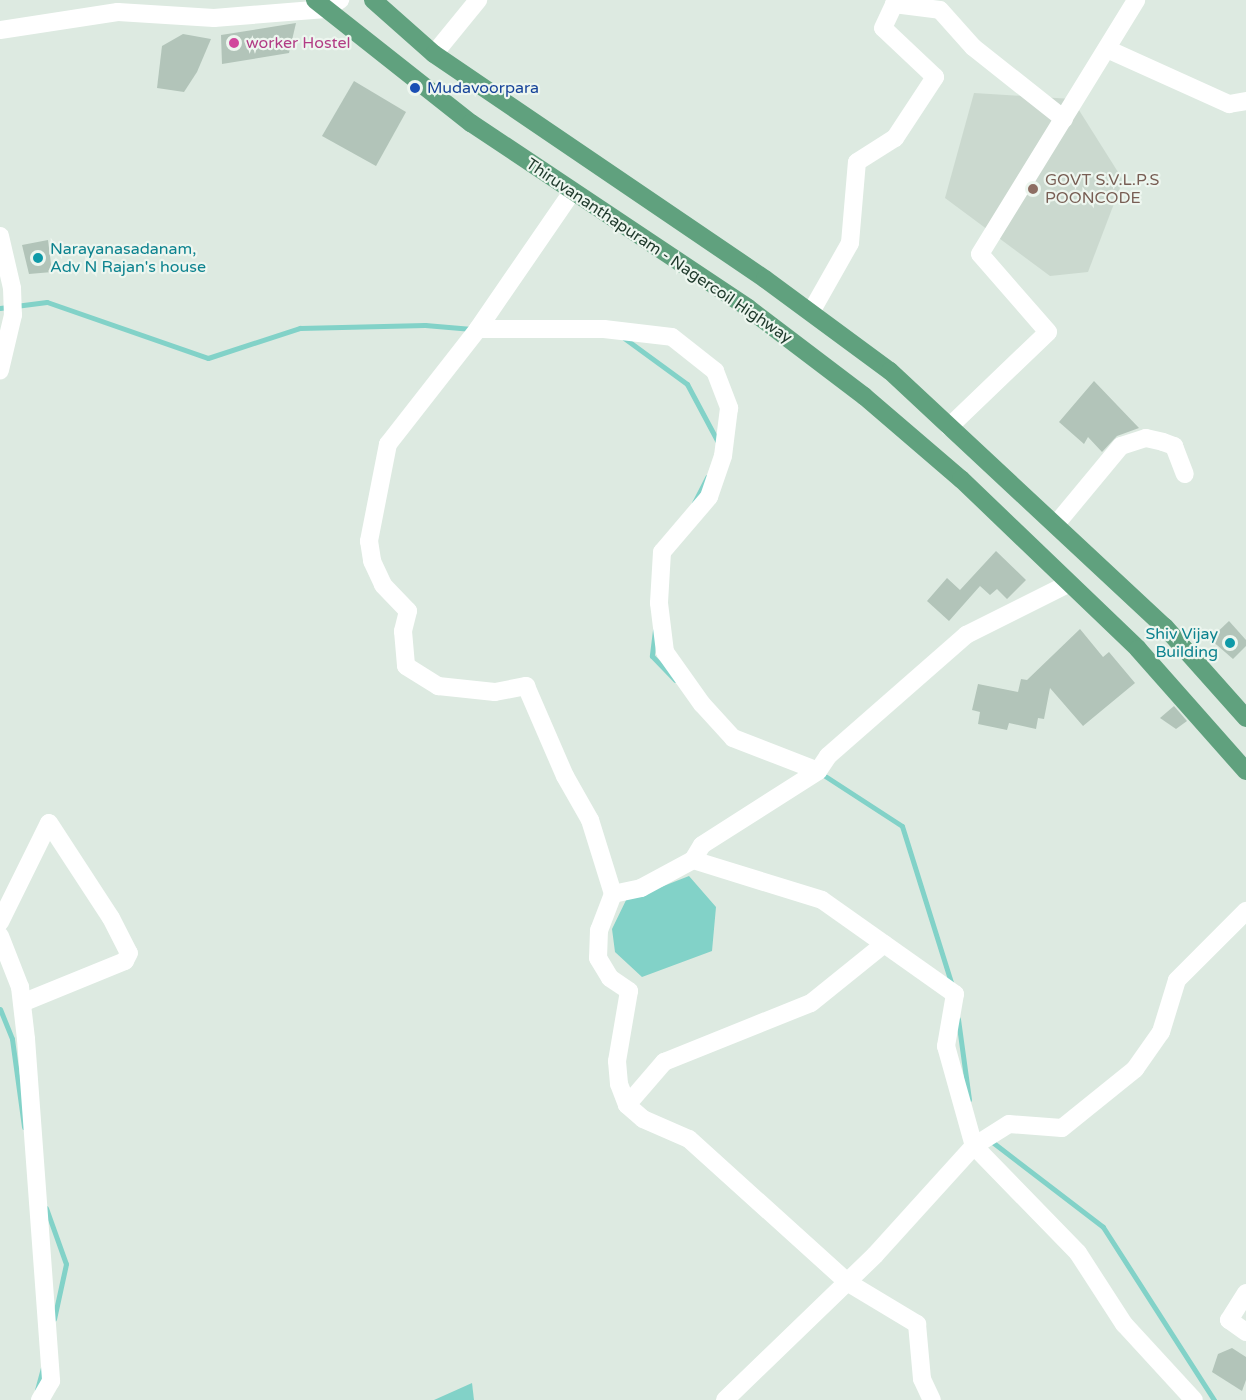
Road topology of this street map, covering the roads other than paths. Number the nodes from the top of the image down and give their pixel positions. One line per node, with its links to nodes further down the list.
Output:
1 (373, 0): 7 (main road)
2 (478, 0): 7 (street)
3 (1136, 0): 6 (street)
4 (327, 3): 5 (street); 10 (main road, Thiruvananthapuram - Nagercoil Highway)
5 (0, 30)
6 (1107, 49): 8 (street); 9 (street)
7 (434, 54): 13 (main road)
8 (1246, 101)
9 (1064, 119): 13 (street); 16 (street)
10 (572, 192): 14 (street); 19 (main road, Thiruvananthapuram - Nagercoil Highway)
11 (0, 236): 12 (street)
12 (6, 290): 15 (street)
13 (811, 312): 16 (main road)
14 (478, 329): 21 (street); 24 (street)
15 (0, 370)
16 (949, 427): 18 (main road)
17 (1185, 474): 18 (street)
18 (1057, 523): 20 (main road)
19 (1068, 584): 21 (street); 22 (main road, Thiruvananthapuram - Nagercoil Highway)
20 (1246, 718)
21 (818, 771): 23 (street)
22 (1246, 771)
23 (693, 860): 24 (street); 28 (street)
24 (613, 894): 30 (street)
25 (1246, 911): 31 (street)
26 (0, 922): 29 (street)
27 (0, 936): 29 (street)
28 (884, 944): 30 (street); 31 (street)
29 (22, 1003): 35 (street)
30 (627, 1105): 32 (street)
31 (976, 1145): 32 (street); 38 (street)
32 (847, 1282): 36 (street); 37 (street)
33 (1246, 1293): 34 (street)
34 (1246, 1332)
35 (40, 1400)
36 (725, 1400)
37 (932, 1400)
38 (1194, 1400)

